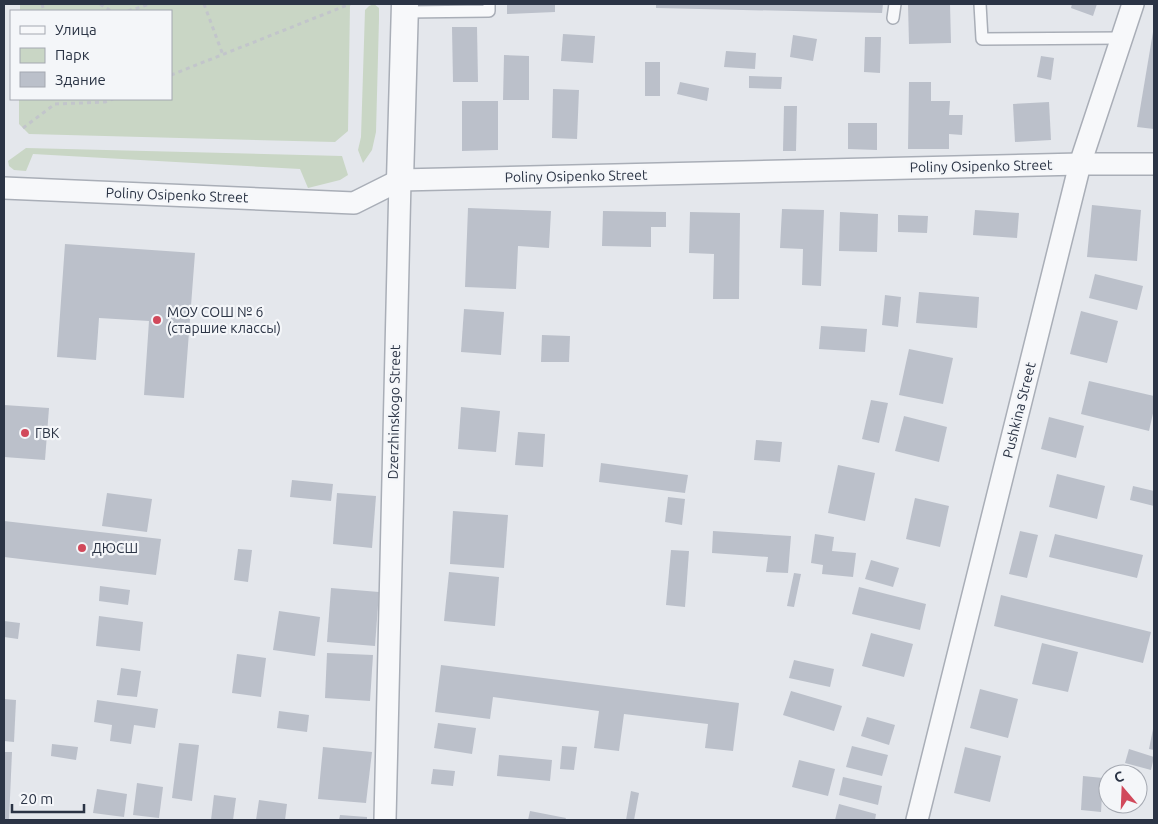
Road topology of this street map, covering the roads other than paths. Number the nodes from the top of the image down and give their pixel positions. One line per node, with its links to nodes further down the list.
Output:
1 (489, 4): 5 (lane)
2 (894, 4): 6 (lane)
3 (980, 4): 7 (lane)
4 (1133, 4): 7 (street, Pushkina Street)
5 (405, 8): 10 (street, Dzerzhinskogo Street)
6 (893, 18)
7 (1122, 38): 8 (street, Pushkina Street)
8 (1080, 164): 9 (street, Poliny Osipenko Street); 10 (street, Poliny Osipenko Street); 13 (street, Pushkina Street)
9 (1154, 164)
10 (400, 180): 11 (street, Poliny Osipenko Street); 12 (street, Dzerzhinskogo Street)
11 (4, 188)
12 (385, 820)
13 (917, 820)

